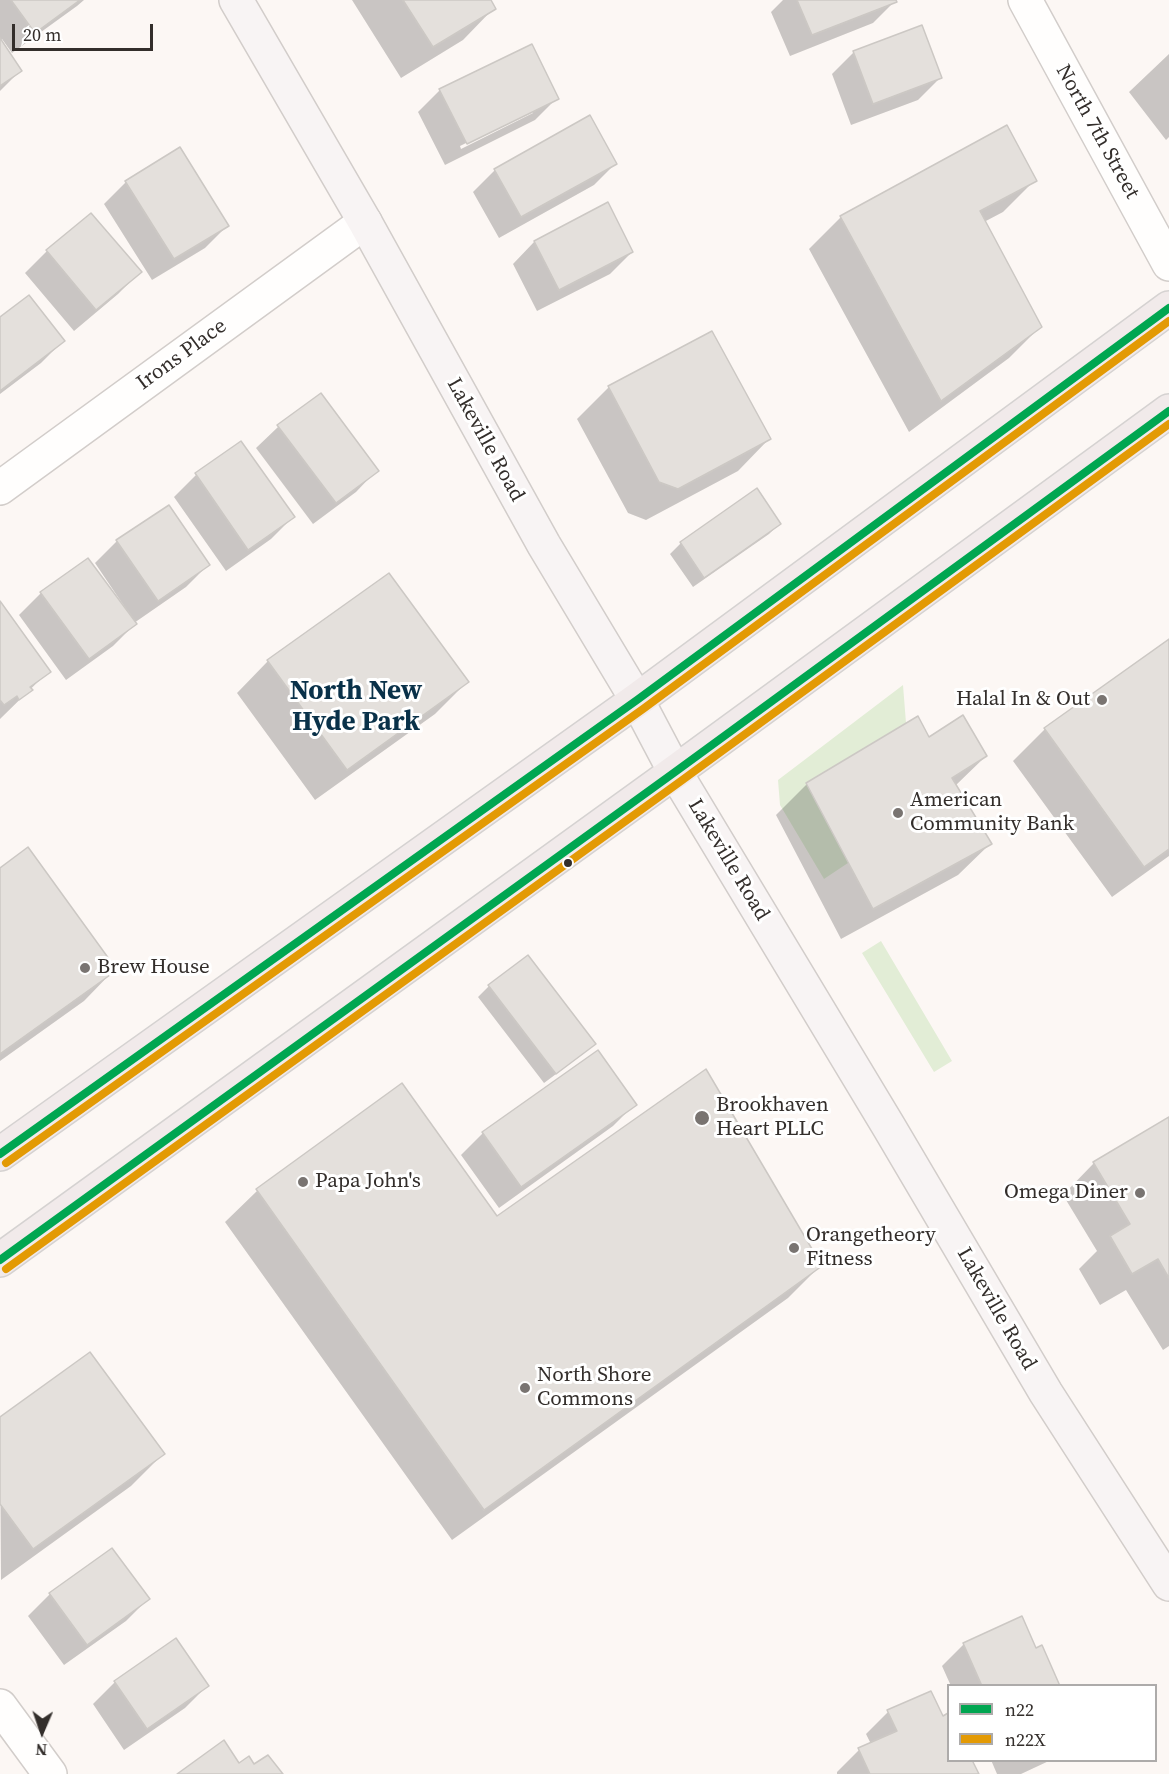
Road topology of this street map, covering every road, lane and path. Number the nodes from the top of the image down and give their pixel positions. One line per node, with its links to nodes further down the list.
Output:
1 (236, 0): 3 (main road, Lakeville Road)
2 (1025, 0): 4 (street, North 7th Street)
3 (365, 222): 7 (street, Irons Place); 8 (main road, Lakeville Road)
4 (1169, 264)
5 (1169, 308): 8 (main road)
6 (1169, 411): 9 (main road)
7 (0, 488)
8 (637, 700): 9 (main road, Lakeville Road); 10 (main road)
9 (675, 772): 11 (main road); 12 (main road, Lakeville Road)
10 (0, 1155)
11 (0, 1260)
12 (1169, 1584)
13 (0, 1706): 14 (street)
14 (50, 1774)

